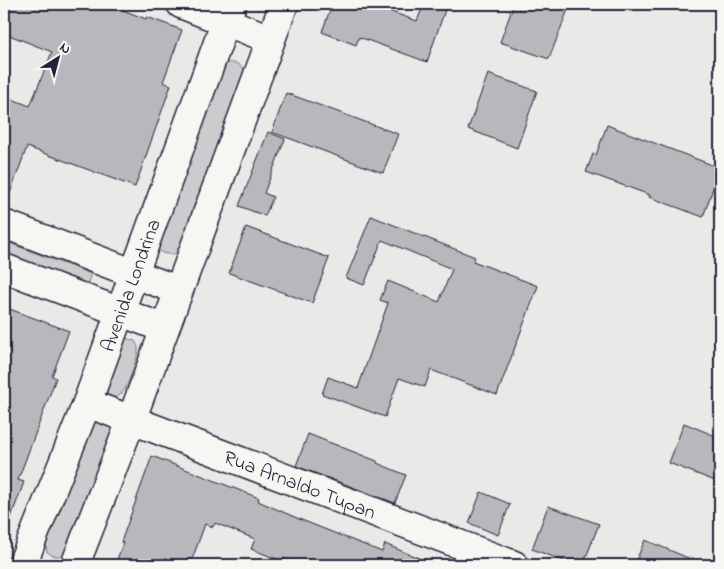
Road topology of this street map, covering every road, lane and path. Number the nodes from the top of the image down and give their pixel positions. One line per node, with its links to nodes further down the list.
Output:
1 (181, 4): 3 (main road)
2 (284, 4): 4 (main road)
3 (229, 13): 4 (main road); 7 (main road, Avenida Londrina)
4 (270, 39): 8 (main road)
5 (4, 224): 7 (main road)
6 (4, 268): 9 (main road)
7 (133, 273): 8 (main road); 9 (main road, Avenida Londrina)
8 (177, 290): 10 (main road)
9 (119, 311): 10 (main road); 11 (main road, Avenida Londrina)
10 (163, 328): 12 (main road)
11 (87, 403): 12 (main road, Rua Arnaldo Tupan); 15 (main road, Avenida Londrina)
12 (130, 420): 16 (main road); 17 (main road, Rua Arnaldo Tupan)
13 (4, 560): 14 (main road)
14 (18, 565)
15 (22, 565)
16 (74, 565)
17 (514, 565)

